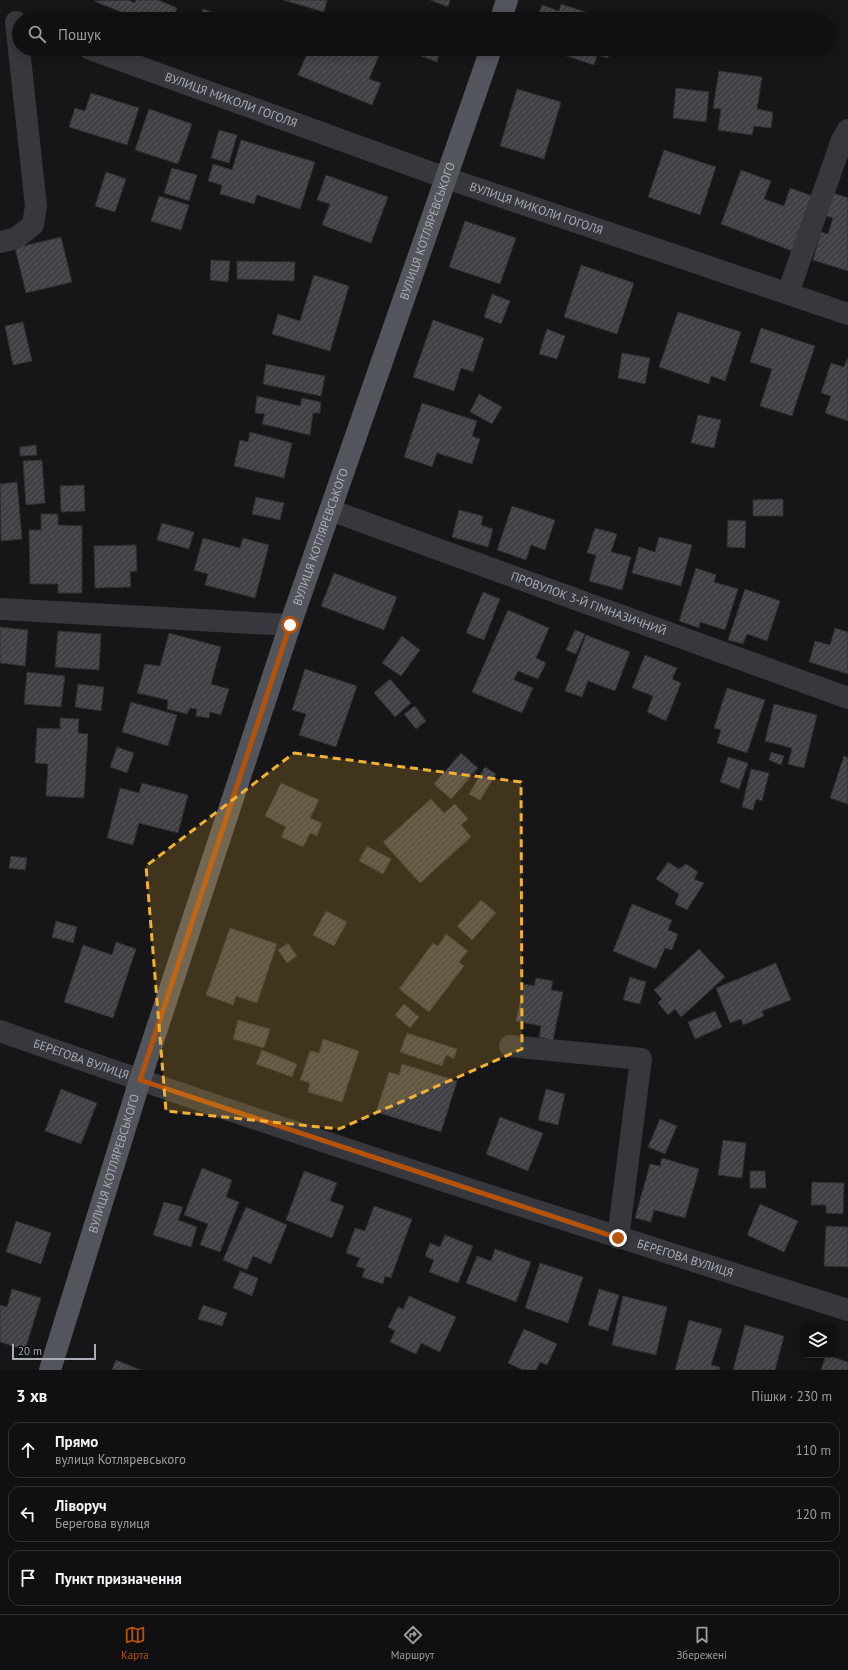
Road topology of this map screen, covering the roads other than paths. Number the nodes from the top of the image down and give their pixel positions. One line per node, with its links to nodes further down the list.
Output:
1 (508, 0): 2 (main road)
2 (504, 12)
3 (17, 56): 8 (street)
4 (109, 56): 7 (street, ВУЛИЦЯ МИКОЛИ ГОГОЛЯ)
5 (489, 56): 7 (main road, ВУЛИЦЯ КОТЛЯРЕВСЬКОГО)
6 (848, 130): 9 (street)
7 (446, 178): 9 (street, ВУЛИЦЯ МИКОЛИ ГОГОЛЯ); 11 (main road, ВУЛИЦЯ КОТЛЯРЕВСЬКОГО)
8 (0, 242)
9 (788, 293): 10 (street, ВУЛИЦЯ МИКОЛИ ГОГОЛЯ)
10 (848, 314)
11 (330, 510): 13 (main road, ВУЛИЦЯ КОТЛЯРЕВСЬКОГО); 14 (street, ПРОВУЛОК 3-Й ГІМНАЗИЧНИЙ)
12 (0, 608): 13 (street)
13 (290, 625): 17 (main road, ВУЛИЦЯ КОТЛЯРЕВСЬКОГО)
14 (848, 698)
15 (0, 1031): 17 (street, БЕРЕГОВА ВУЛИЦЯ)
16 (510, 1046): 18 (street)
17 (140, 1080): 18 (street, БЕРЕГОВА ВУЛИЦЯ); 20 (main road, ВУЛИЦЯ КОТЛЯРЕВСЬКОГО)
18 (618, 1238): 19 (street, БЕРЕГОВА ВУЛИЦЯ)
19 (848, 1310)
20 (50, 1370)

